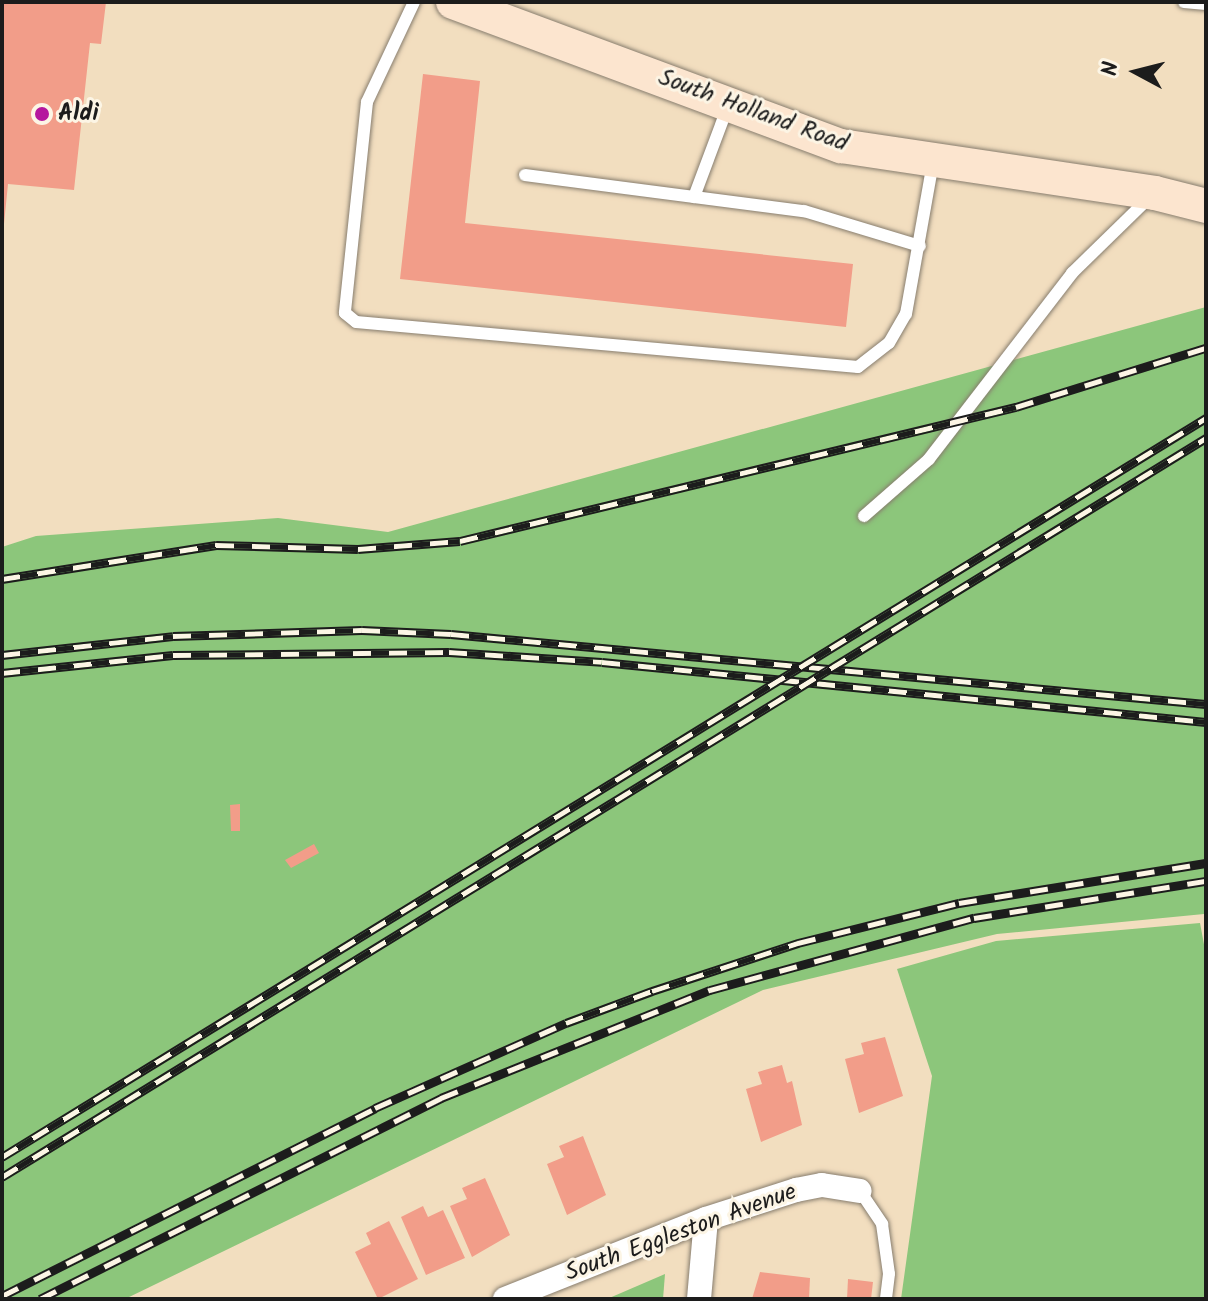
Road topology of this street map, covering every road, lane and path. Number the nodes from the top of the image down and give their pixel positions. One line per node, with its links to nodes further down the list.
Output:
1 (414, 2): 11 (lane)
2 (453, 2): 5 (main road, South Holland Road)
3 (1184, 2): 4 (lane)
4 (1206, 4)
5 (729, 104): 6 (main road, South Holland Road); 9 (lane)
6 (934, 162): 8 (main road, South Holland Road); 11 (lane)
7 (525, 175): 9 (lane)
8 (1155, 193): 10 (main road, South Holland Road); 12 (lane)
9 (694, 197): 11 (lane)
10 (1206, 206)
11 (920, 246)
12 (864, 516)
13 (860, 1191): 14 (street, South Eggleston Avenue); 17 (lane)
14 (706, 1219): 15 (street, South Eggleston Avenue); 16 (street)
15 (505, 1299)
16 (699, 1299)
17 (886, 1299)

